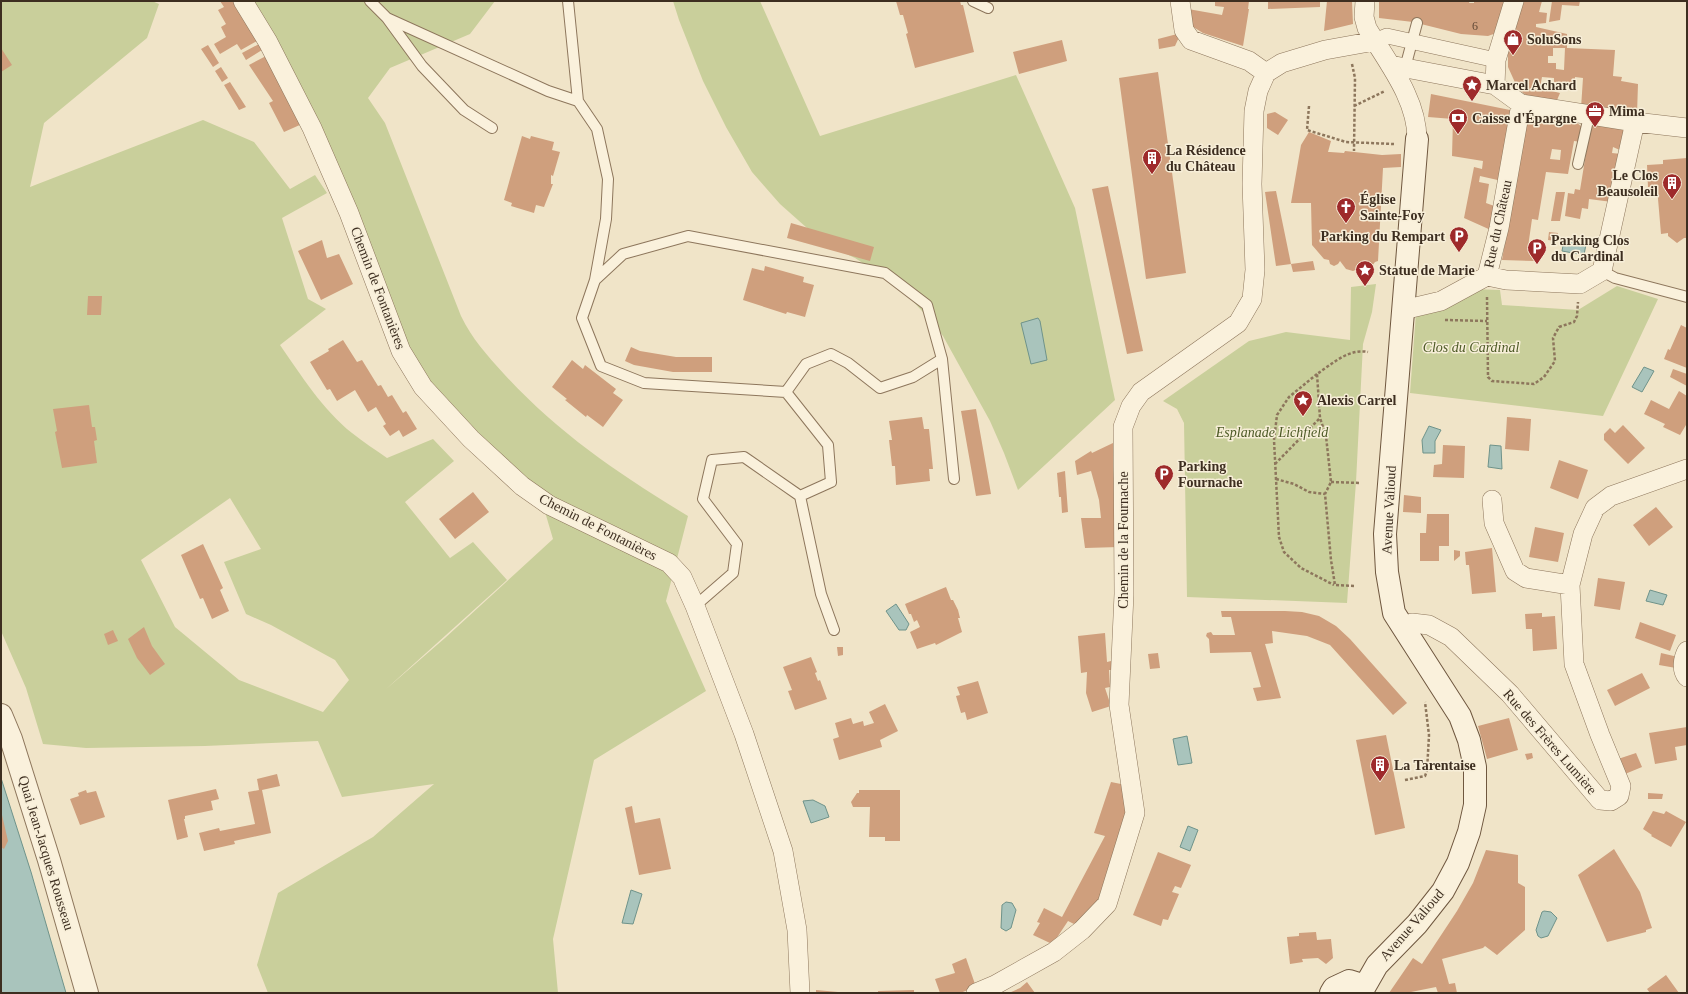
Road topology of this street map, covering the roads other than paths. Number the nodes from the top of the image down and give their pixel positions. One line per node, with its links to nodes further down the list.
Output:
1 (242, 1): 37 (street, Chemin de Fontanières)
2 (370, 1): 9 (lane)
3 (568, 1): 17 (lane)
4 (973, 1): 8 (lane)
5 (1180, 1): 15 (street)
6 (1365, 1): 11 (street)
7 (1514, 1): 13 (street)
8 (988, 8)
9 (387, 18): 17 (lane); 21 (lane)
10 (1417, 23): 12 (lane)
11 (1371, 34): 12 (street); 14 (street, Avenue Valioud); 15 (street)
12 (1412, 42): 13 (street); 14 (lane)
13 (1496, 60): 16 (street)
14 (1397, 67): 16 (street); 23 (street, Avenue Valioud)
15 (1266, 73): 46 (street, Chemin de la Fournache)
16 (1495, 85): 18 (street)
17 (578, 101): 27 (lane)
18 (1519, 103): 19 (street); 26 (street, Rue du Château)
19 (1590, 116): 20 (street); 24 (lane)
20 (1635, 122): 22 (street); 25 (street)
21 (492, 128)
22 (1687, 128)
23 (1416, 139): 29 (main road, Avenue Valioud)
24 (1578, 164)
25 (1602, 271): 26 (street); 28 (lane)
26 (1487, 276): 29 (street, Rue du Château)
27 (595, 280): 30 (lane); 31 (lane)
28 (1687, 296)
29 (1402, 310): 38 (main road, Avenue Valioud)
30 (942, 359): 31 (lane); 33 (lane)
31 (786, 392): 34 (lane)
32 (1687, 469): 36 (street, Rue des Frères Lumière)
33 (954, 479)
34 (800, 496): 37 (lane); 39 (lane)
35 (1492, 500): 36 (street)
36 (1570, 585): 38 (street, Rue des Frères Lumière)
37 (695, 606): 45 (street, Chemin de Fontanières)
38 (1403, 628): 43 (main road, Avenue Valioud)
39 (834, 630)
40 (1687, 651): 41 (street)
41 (1687, 677)
42 (1, 715): 44 (main road, Quai Jean-Jacques Rousseau)
43 (1365, 990): 47 (main road, Avenue Valioud)
44 (87, 993)
45 (800, 993)
46 (976, 993)
47 (1331, 993)

